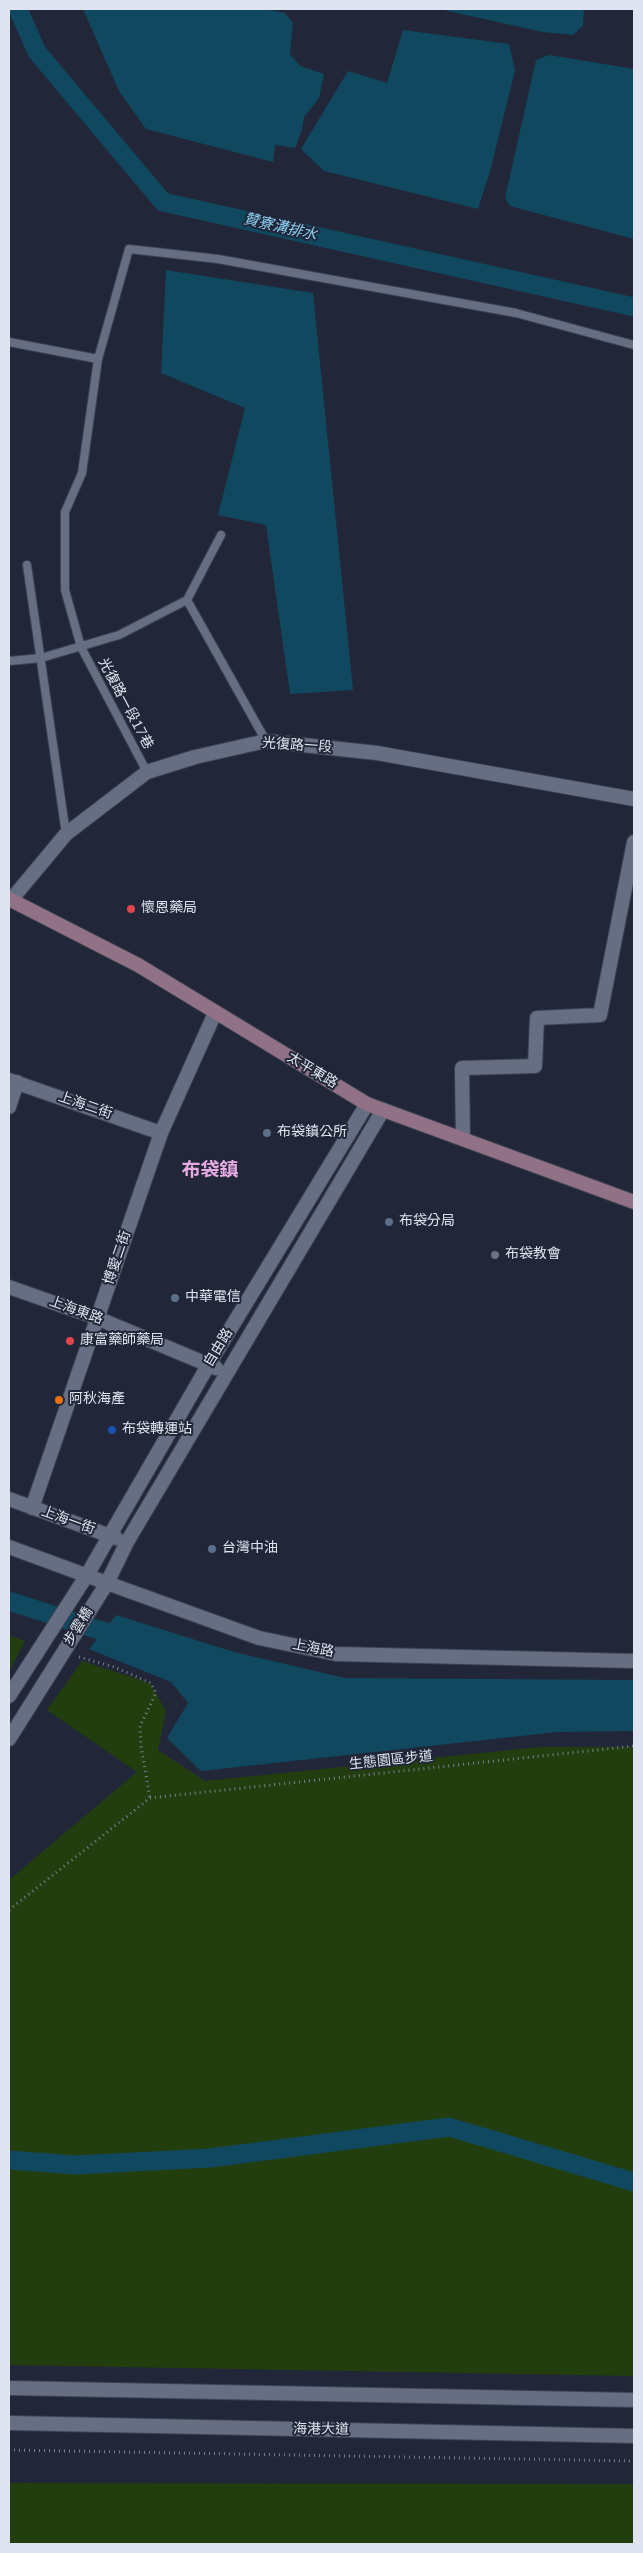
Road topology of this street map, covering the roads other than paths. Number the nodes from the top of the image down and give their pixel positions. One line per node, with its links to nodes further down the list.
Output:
1 (9, 342): 3 (lane)
2 (634, 345): 3 (lane, 光復路一段17巷)
3 (98, 359): 7 (lane, 光復路一段17巷)
4 (221, 535): 6 (lane)
5 (27, 565): 8 (lane)
6 (187, 600): 7 (lane); 10 (lane)
7 (81, 648): 8 (lane); 11 (lane, 光復路一段17巷)
8 (41, 658): 9 (lane); 13 (lane)
9 (9, 661)
10 (266, 741): 11 (street, 光復路一段); 12 (street, 光復路一段)
11 (147, 772): 13 (street, 光復路一段)
12 (634, 799)
13 (66, 834): 15 (street, 光復路一段)
14 (634, 842): 22 (street)
15 (10, 899): 16 (main road, 太平東路)
16 (215, 1013): 18 (main road, 太平東路); 21 (street, 博愛二街)
17 (13, 1081): 19 (street); 21 (street, 上海二街)
18 (368, 1104): 20 (main road, 太平東路); 26 (street, 自由路)
19 (9, 1107)
20 (383, 1110): 22 (main road, 太平東路); 27 (street, 自由路)
21 (161, 1133): 25 (street, 博愛二街)
22 (463, 1139): 23 (main road, 太平東路)
23 (634, 1202)
24 (9, 1287): 25 (street, 上海東路)
25 (97, 1318): 26 (street, 上海東路); 29 (street, 博愛二街)
26 (208, 1364): 27 (street, 上海東路); 30 (street, 自由路)
27 (226, 1372): 31 (street, 自由路)
28 (9, 1500): 29 (street, 上海一街)
29 (32, 1508): 30 (street, 上海一街)
30 (108, 1536): 31 (street, 上海一街); 33 (street, 自由路)
31 (127, 1542): 34 (street, 自由路)
32 (9, 1548): 33 (street, 上海路)
33 (87, 1575): 34 (street, 上海路); 35 (street, 自由路)
34 (107, 1583): 36 (street, 自由路); 37 (street, 上海路)
35 (74, 1594): 38 (street, 步雲橋)
36 (96, 1601): 39 (street, 步雲橋)
37 (634, 1661)
38 (9, 1696)
39 (9, 1738)
40 (9, 2388): 41 (street)
41 (634, 2400)
42 (9, 2423): 43 (street, 海港大道)
43 (634, 2436)

